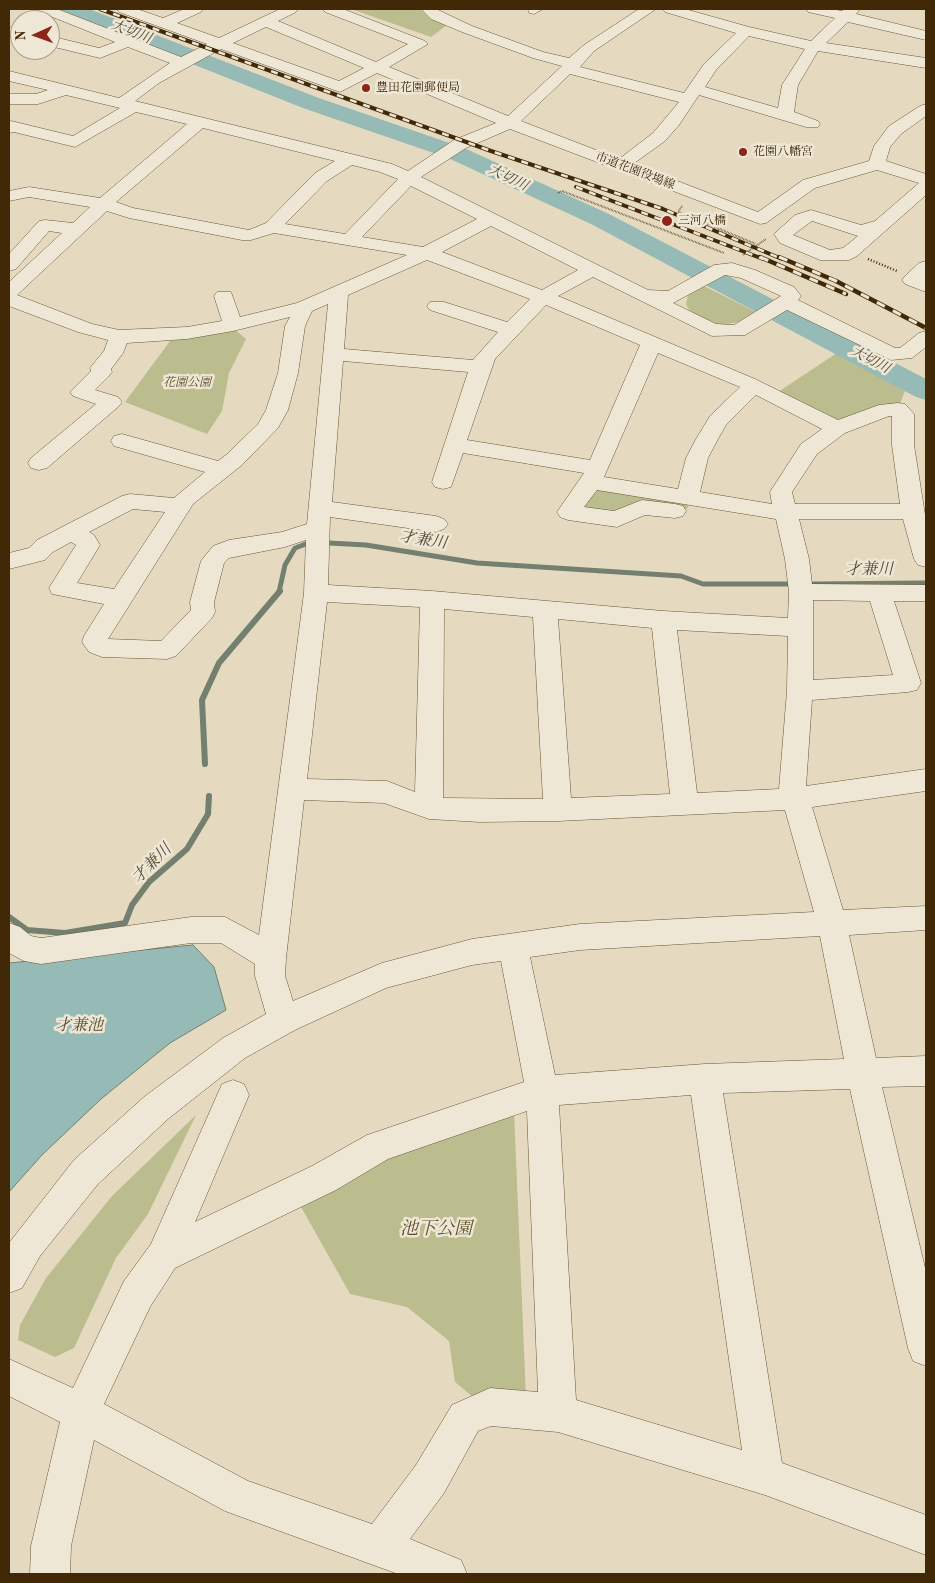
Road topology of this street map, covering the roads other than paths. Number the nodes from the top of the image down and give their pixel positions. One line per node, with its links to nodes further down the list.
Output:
1 (46, 9): 18 (street)
2 (124, 9): 15 (street)
3 (196, 9): 15 (street)
4 (291, 9): 14 (street)
5 (330, 9): 26 (street)
6 (428, 9): 24 (street)
7 (623, 9): 11 (street)
8 (670, 9): 13 (street)
9 (722, 9): 13 (street)
10 (813, 9): 12 (street)
11 (646, 10): 24 (street)
12 (847, 13): 17 (street); 21 (street)
13 (706, 20): 16 (street)
14 (265, 21): 20 (street); 26 (street, 市道花園役場線)
15 (165, 24): 20 (street)
16 (746, 32): 21 (street); 29 (street)
17 (926, 35)
18 (130, 41): 19 (street); 22 (street)
19 (60, 43)
20 (219, 44): 22 (street); 26 (street)
21 (810, 52): 23 (street); 25 (street); 33 (street)
22 (190, 59): 31 (street)
23 (926, 63)
24 (571, 66): 29 (street); 35 (street)
25 (846, 66)
26 (378, 68): 35 (street, 市道花園役場線)
27 (9, 76): 28 (street)
28 (65, 89): 30 (street); 31 (street)
29 (692, 94): 33 (street); 40 (street)
30 (9, 99)
31 (128, 105): 34 (street); 37 (street)
32 (926, 109): 39 (street)
33 (785, 115): 36 (street)
34 (200, 122): 38 (street); 45 (street)
35 (510, 123): 40 (street, 市道花園役場線); 41 (street)
36 (812, 124)
37 (9, 128)
38 (349, 159): 41 (street); 47 (street)
39 (877, 164): 40 (street, 市道花園役場線); 42 (street)
40 (621, 165)
41 (409, 178): 46 (street); 49 (street)
42 (926, 179)
43 (926, 186): 50 (street)
44 (9, 196): 45 (street)
45 (104, 204): 47 (street); 48 (street)
46 (491, 219): 51 (street); 53 (street)
47 (272, 227): 49 (street)
48 (77, 229): 52 (street); 54 (street)
49 (350, 239): 51 (street)
50 (861, 242): 50 (street)
51 (427, 253): 55 (street); 57 (street)
52 (9, 264)
53 (592, 270): 57 (street); 60 (street)
54 (9, 292)
55 (339, 293): 62 (street); 68 (street)
56 (224, 296): 63 (street)
57 (543, 298): 64 (street); 67 (street)
58 (9, 299): 65 (street)
59 (786, 302): 60 (street); 60 (street); 66 (street)
60 (674, 305)
61 (437, 306): 64 (street)
62 (304, 307): 63 (street); 75 (street)
63 (233, 325): 65 (street)
64 (511, 330): 69 (street)
65 (120, 336): 74 (street)
66 (926, 337)
67 (652, 342): 70 (street); 76 (street)
68 (334, 354): 69 (street); 83 (street)
69 (480, 367): 73 (street)
70 (753, 386): 71 (street); 78 (street)
71 (837, 428): 80 (street); 81 (street)
72 (122, 441): 75 (street)
73 (455, 445): 76 (street); 77 (street)
74 (39, 463)
75 (220, 470): 79 (street)
76 (594, 475): 78 (street); 78 (street)
77 (443, 482)
78 (688, 505): 80 (street)
79 (180, 506): 84 (street); 91 (street)
80 (786, 512): 81 (street); 87 (street)
81 (912, 512): 85 (street)
82 (436, 524): 83 (street)
83 (319, 530): 89 (street); 91 (street)
84 (72, 532): 86 (street); 91 (street)
85 (926, 559)
86 (9, 561)
87 (801, 592): 88 (street); 95 (street)
88 (879, 592): 90 (street); 96 (street)
89 (316, 593): 92 (street); 98 (street)
90 (926, 594)
91 (120, 599)
92 (432, 599): 93 (street); 101 (street)
93 (545, 610): 94 (street); 102 (street)
94 (663, 620): 95 (street); 100 (street)
95 (802, 628): 96 (street)
96 (800, 691): 99 (street)
97 (926, 780): 99 (street)
98 (293, 789): 101 (street); 107 (street)
99 (795, 799): 100 (street); 104 (street)
100 (685, 804): 102 (street)
101 (430, 808): 102 (street)
102 (558, 810)
103 (926, 918): 104 (street)
104 (832, 922): 106 (street); 110 (street)
105 (9, 936): 107 (street)
106 (513, 945): 108 (street); 112 (street)
107 (271, 958): 108 (street)
108 (284, 1020): 115 (street)
109 (926, 1071): 110 (street)
110 (863, 1074): 111 (street); 116 (street)
111 (706, 1079): 112 (street); 120 (street)
112 (542, 1091): 114 (street); 119 (street)
113 (233, 1094): 114 (street)
114 (163, 1256): 118 (street)
115 (9, 1275)
116 (926, 1348)
117 (9, 1377): 118 (street)
118 (81, 1412): 122 (street); 123 (street)
119 (558, 1413): 120 (street); 122 (street)
120 (765, 1476): 121 (street)
121 (926, 1535)
122 (380, 1547): 124 (street)
123 (50, 1574)
124 (447, 1574)

